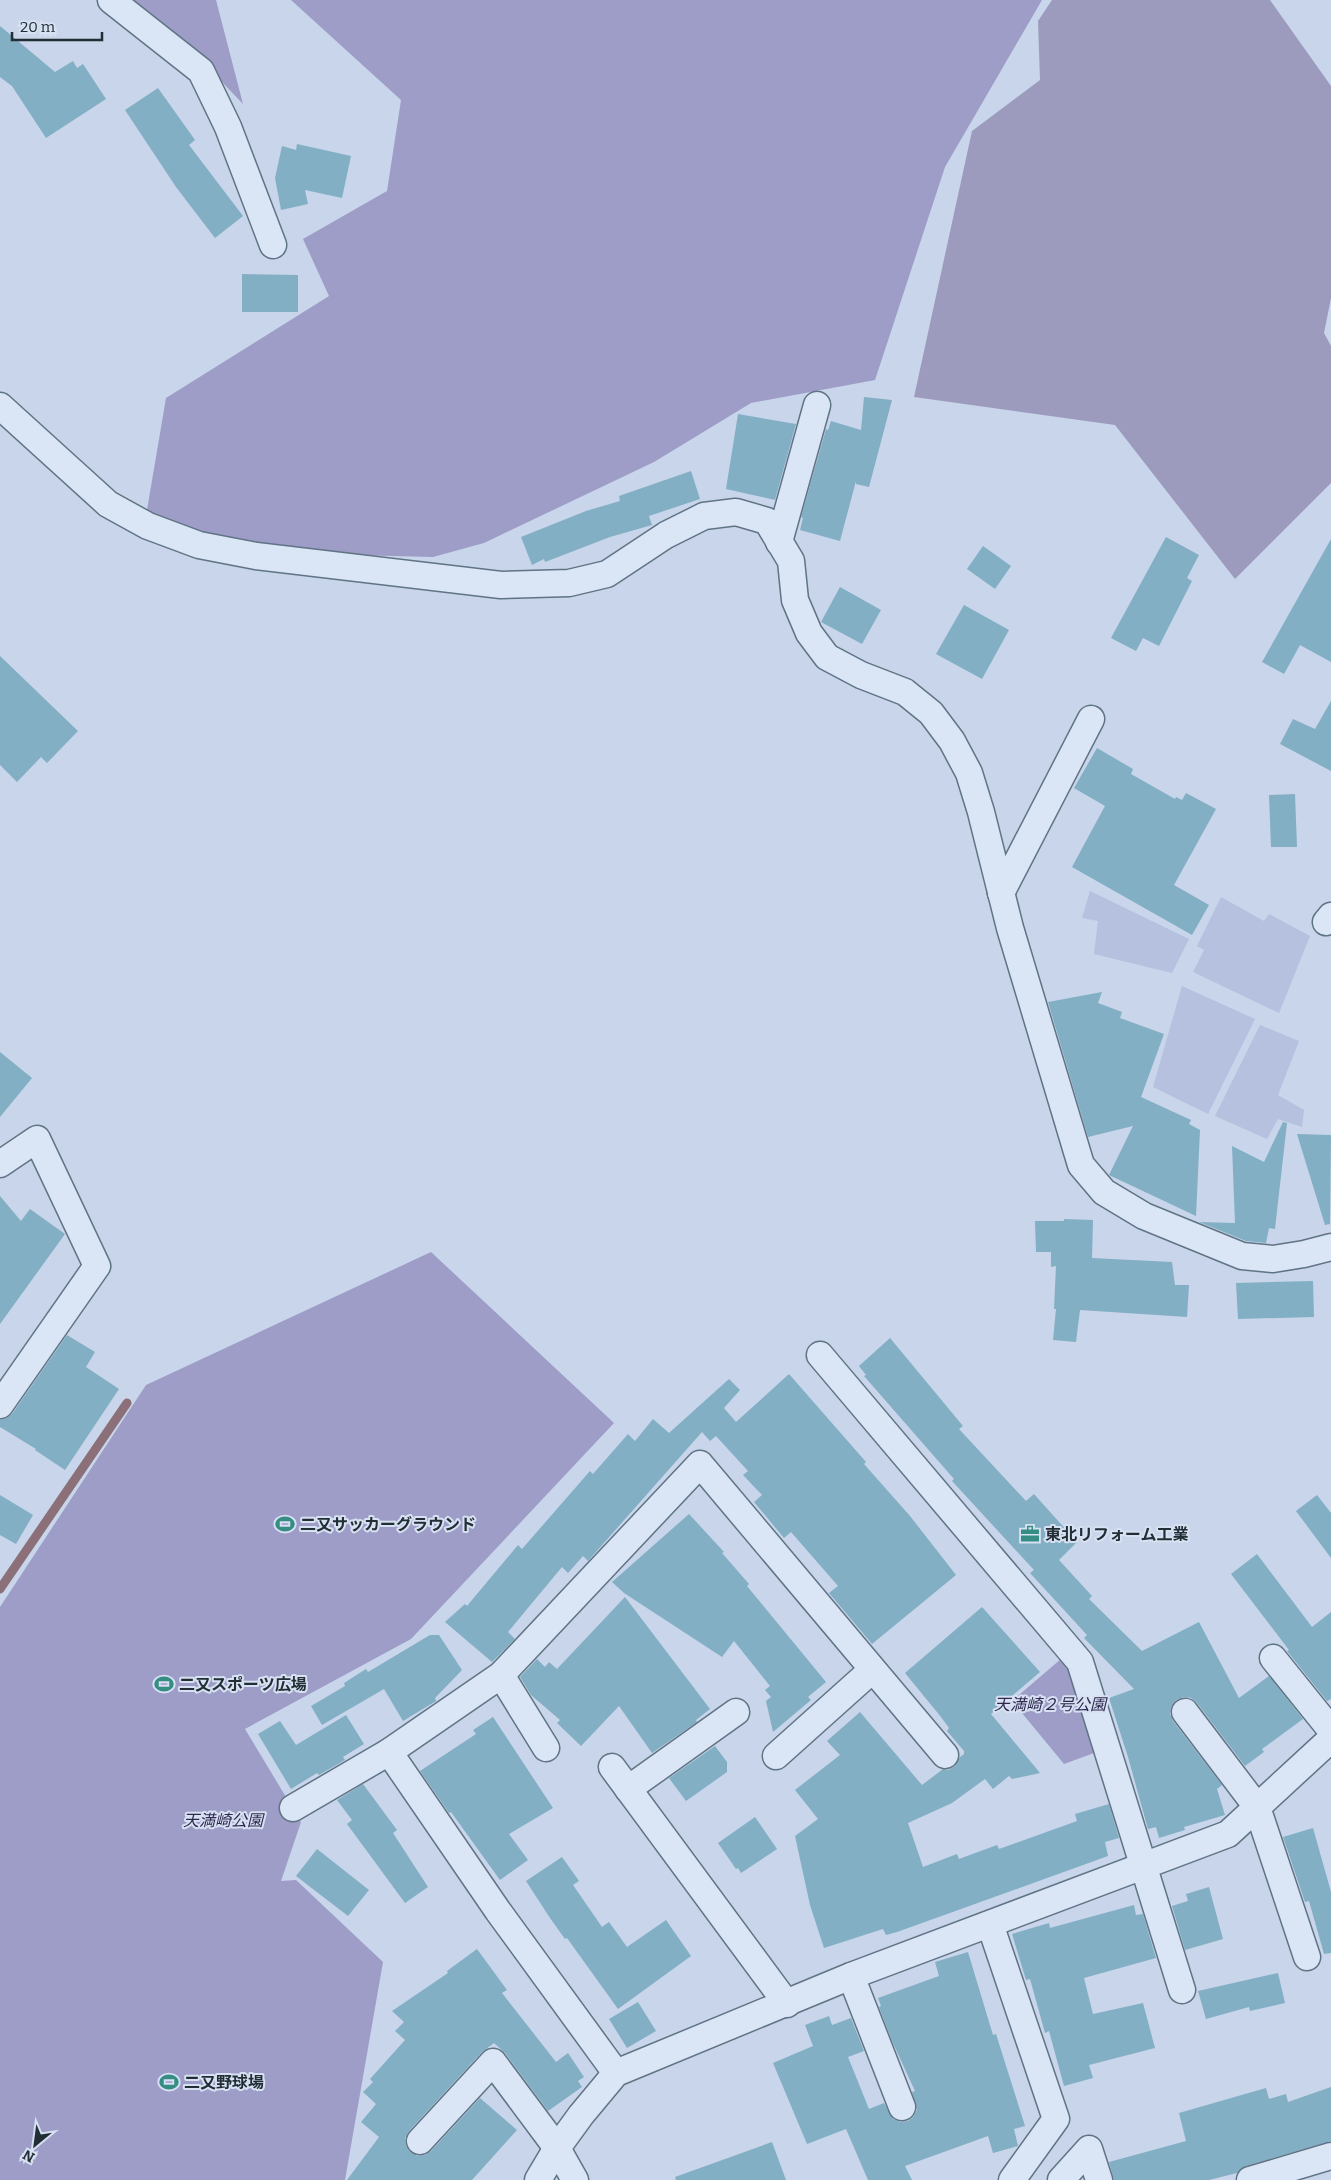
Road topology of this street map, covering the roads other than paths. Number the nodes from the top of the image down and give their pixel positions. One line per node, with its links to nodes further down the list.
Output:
1 (111, 0): 2 (street)
2 (273, 245)
3 (817, 405): 5 (street)
4 (0, 406): 5 (street)
5 (779, 542): 7 (street)
6 (1091, 719): 7 (street)
7 (1001, 893): 9 (street)
8 (0, 1164): 11 (street)
9 (1331, 1247)
10 (820, 1355): 27 (street)
11 (0, 1406)
12 (1273, 1658): 17 (street)
13 (872, 1670): 14 (street); 21 (street); 22 (street)
14 (501, 1675): 19 (street); 20 (street)
15 (736, 1712): 24 (street)
16 (1184, 1712): 25 (street)
17 (1331, 1730)
18 (1331, 1739): 25 (street)
19 (546, 1748)
20 (389, 1752): 26 (street); 33 (street)
21 (945, 1755)
22 (776, 1756)
23 (612, 1767): 24 (street)
24 (628, 1789): 32 (street)
25 (1257, 1807): 27 (street); 29 (street)
26 (294, 1808)
27 (1142, 1865): 28 (street); 31 (street)
28 (990, 1924): 30 (street); 40 (street)
29 (1307, 1957)
30 (851, 1976): 32 (street); 34 (street)
31 (1182, 1990)
32 (787, 2004): 33 (street)
33 (616, 2073): 36 (street)
34 (902, 2107)
35 (420, 2141): 36 (street)
36 (557, 2148): 38 (street); 39 (street)
37 (1331, 2156): 43 (street)
38 (538, 2180)
39 (574, 2180)
40 (1012, 2180)
41 (1061, 2180): 42 (street)
42 (1099, 2180)
43 (1250, 2180)

